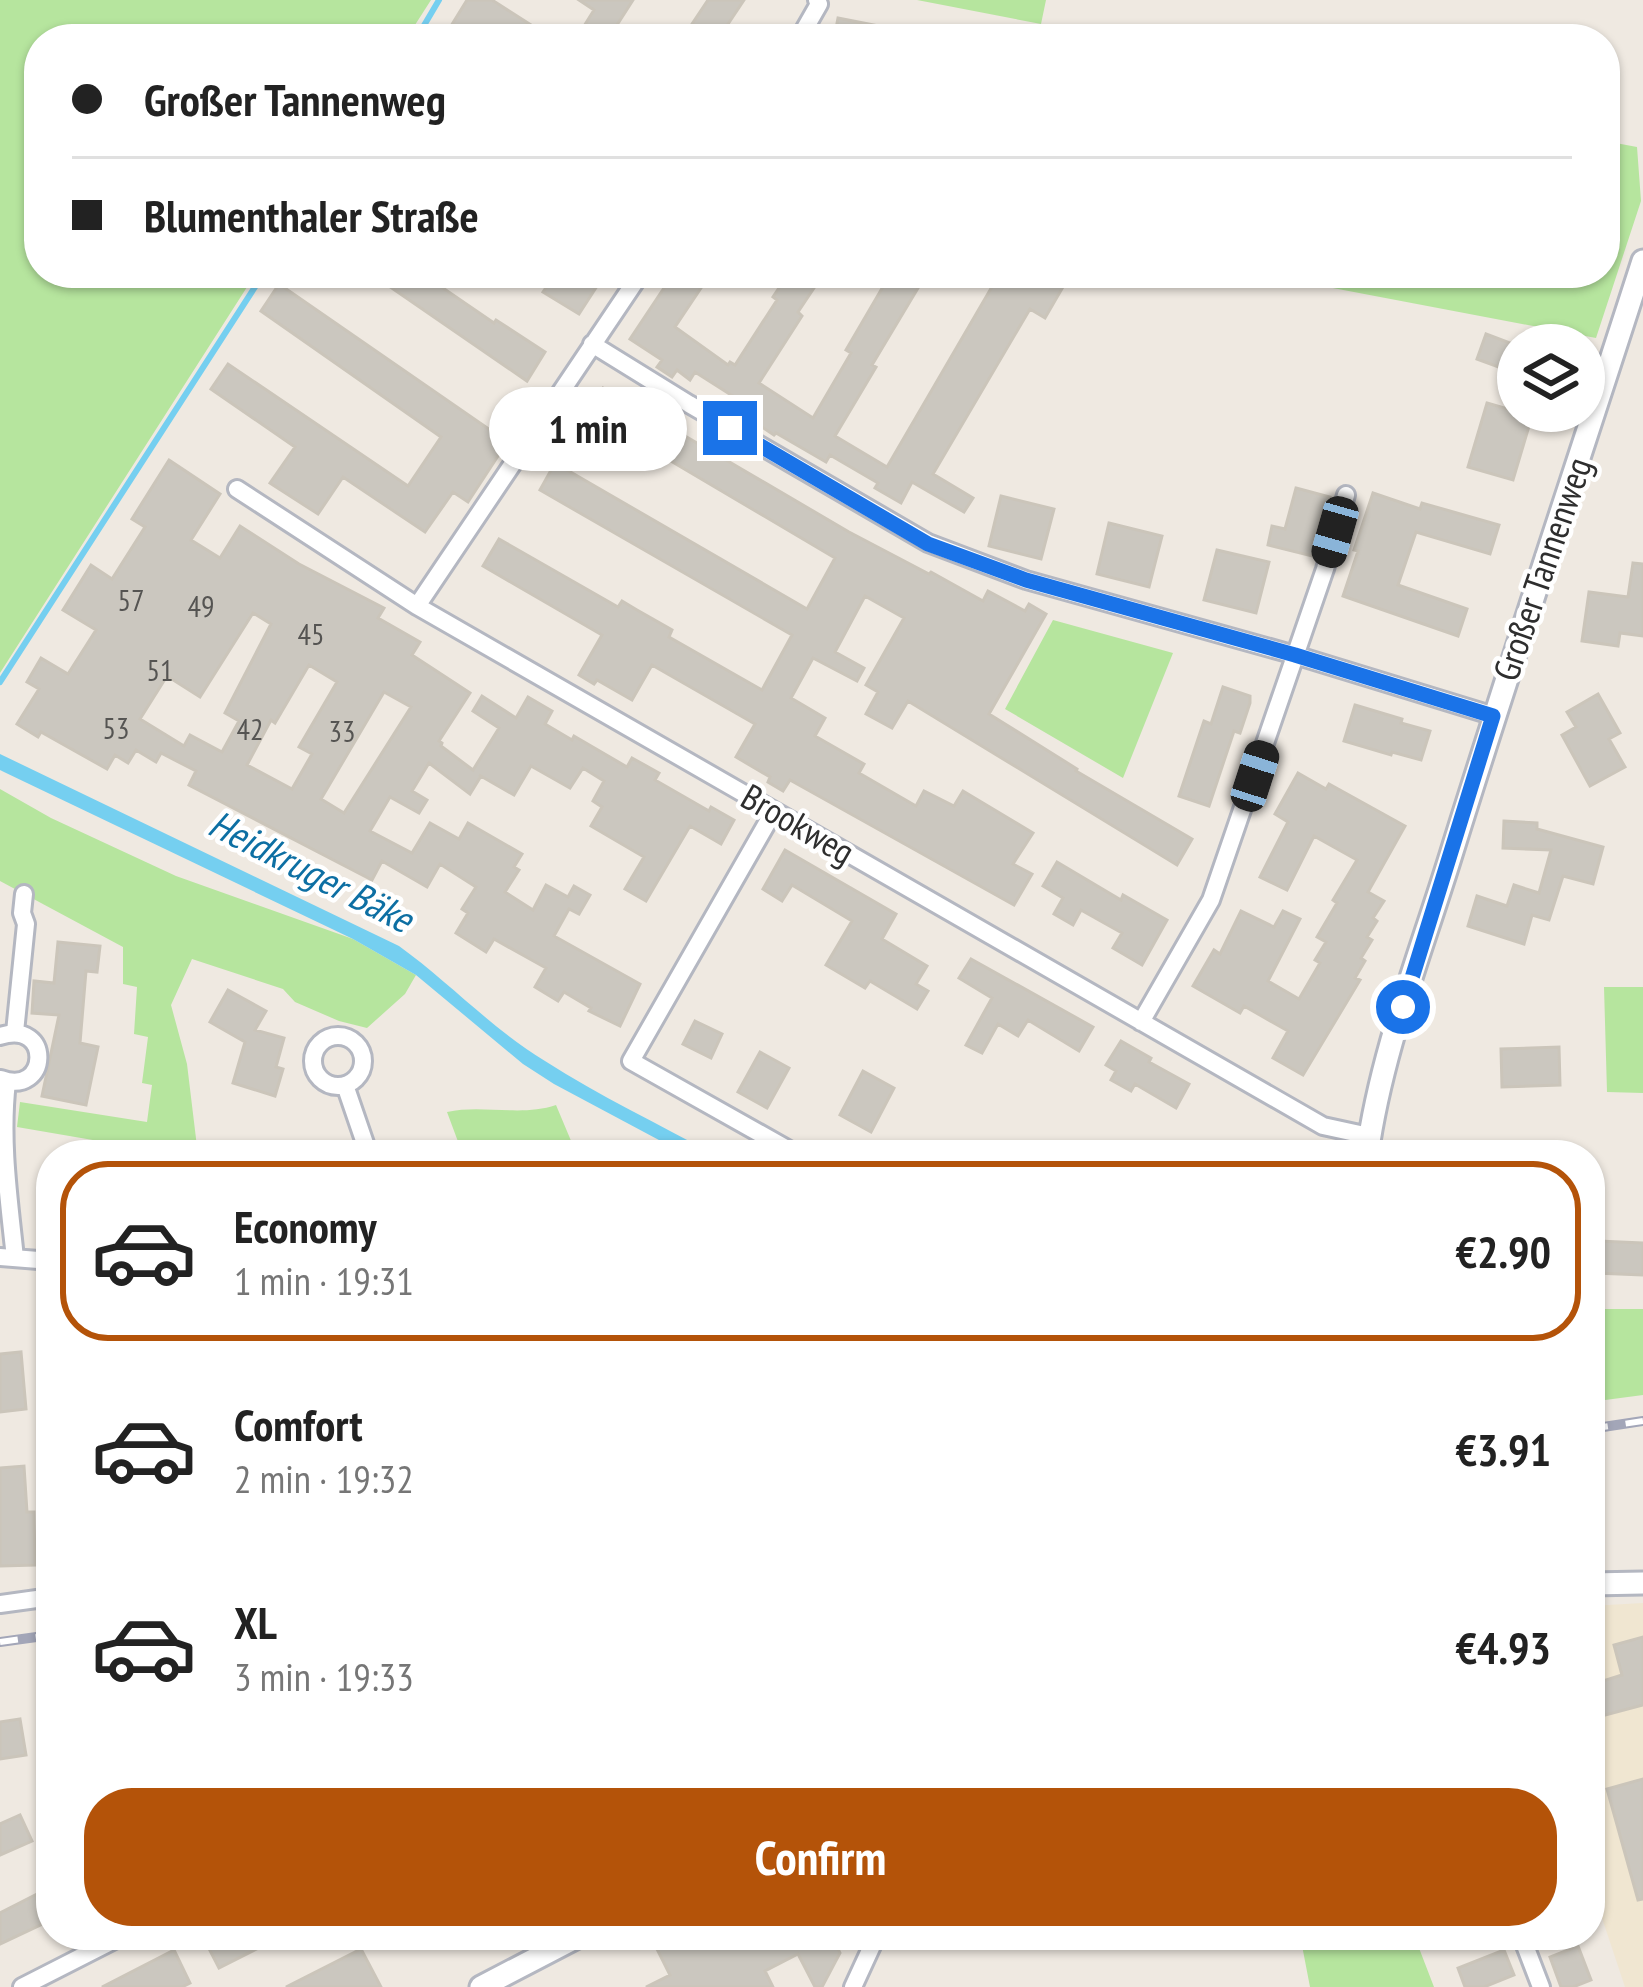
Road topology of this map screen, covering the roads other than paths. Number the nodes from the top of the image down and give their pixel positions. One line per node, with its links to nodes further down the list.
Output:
1 (1643, 261): 8 (street, Großer Tannenweg)
2 (630, 288): 3 (street)
3 (592, 344): 6 (street); 7 (street)
4 (237, 489): 6 (street, Brookweg)
5 (1346, 495): 7 (street)
6 (417, 606): 9 (street, Brookweg)
7 (1295, 655): 8 (street); 11 (street)
8 (1493, 716): 18 (street, Großer Tannenweg)
9 (774, 811): 11 (street, Brookweg); 16 (street)
10 (24, 894): 12 (street)
11 (1141, 1022): 17 (street, Brookweg)
12 (8, 1034): 13 (street)
13 (4, 1080): 19 (street)
14 (346, 1084): 15 (street)
15 (363, 1140)
16 (771, 1140)
17 (1354, 1140)
18 (1369, 1140)
19 (8, 1258)
20 (1643, 1583): 21 (street)
21 (1605, 1584)
22 (36, 1599): 23 (street)
23 (0, 1604)
24 (95, 1950): 28 (street)
25 (552, 1950): 29 (street)
26 (870, 1950): 30 (street)
27 (1526, 1950): 31 (street)
28 (22, 1987)
29 (481, 1987)
30 (854, 1987)
31 (1540, 1987)

